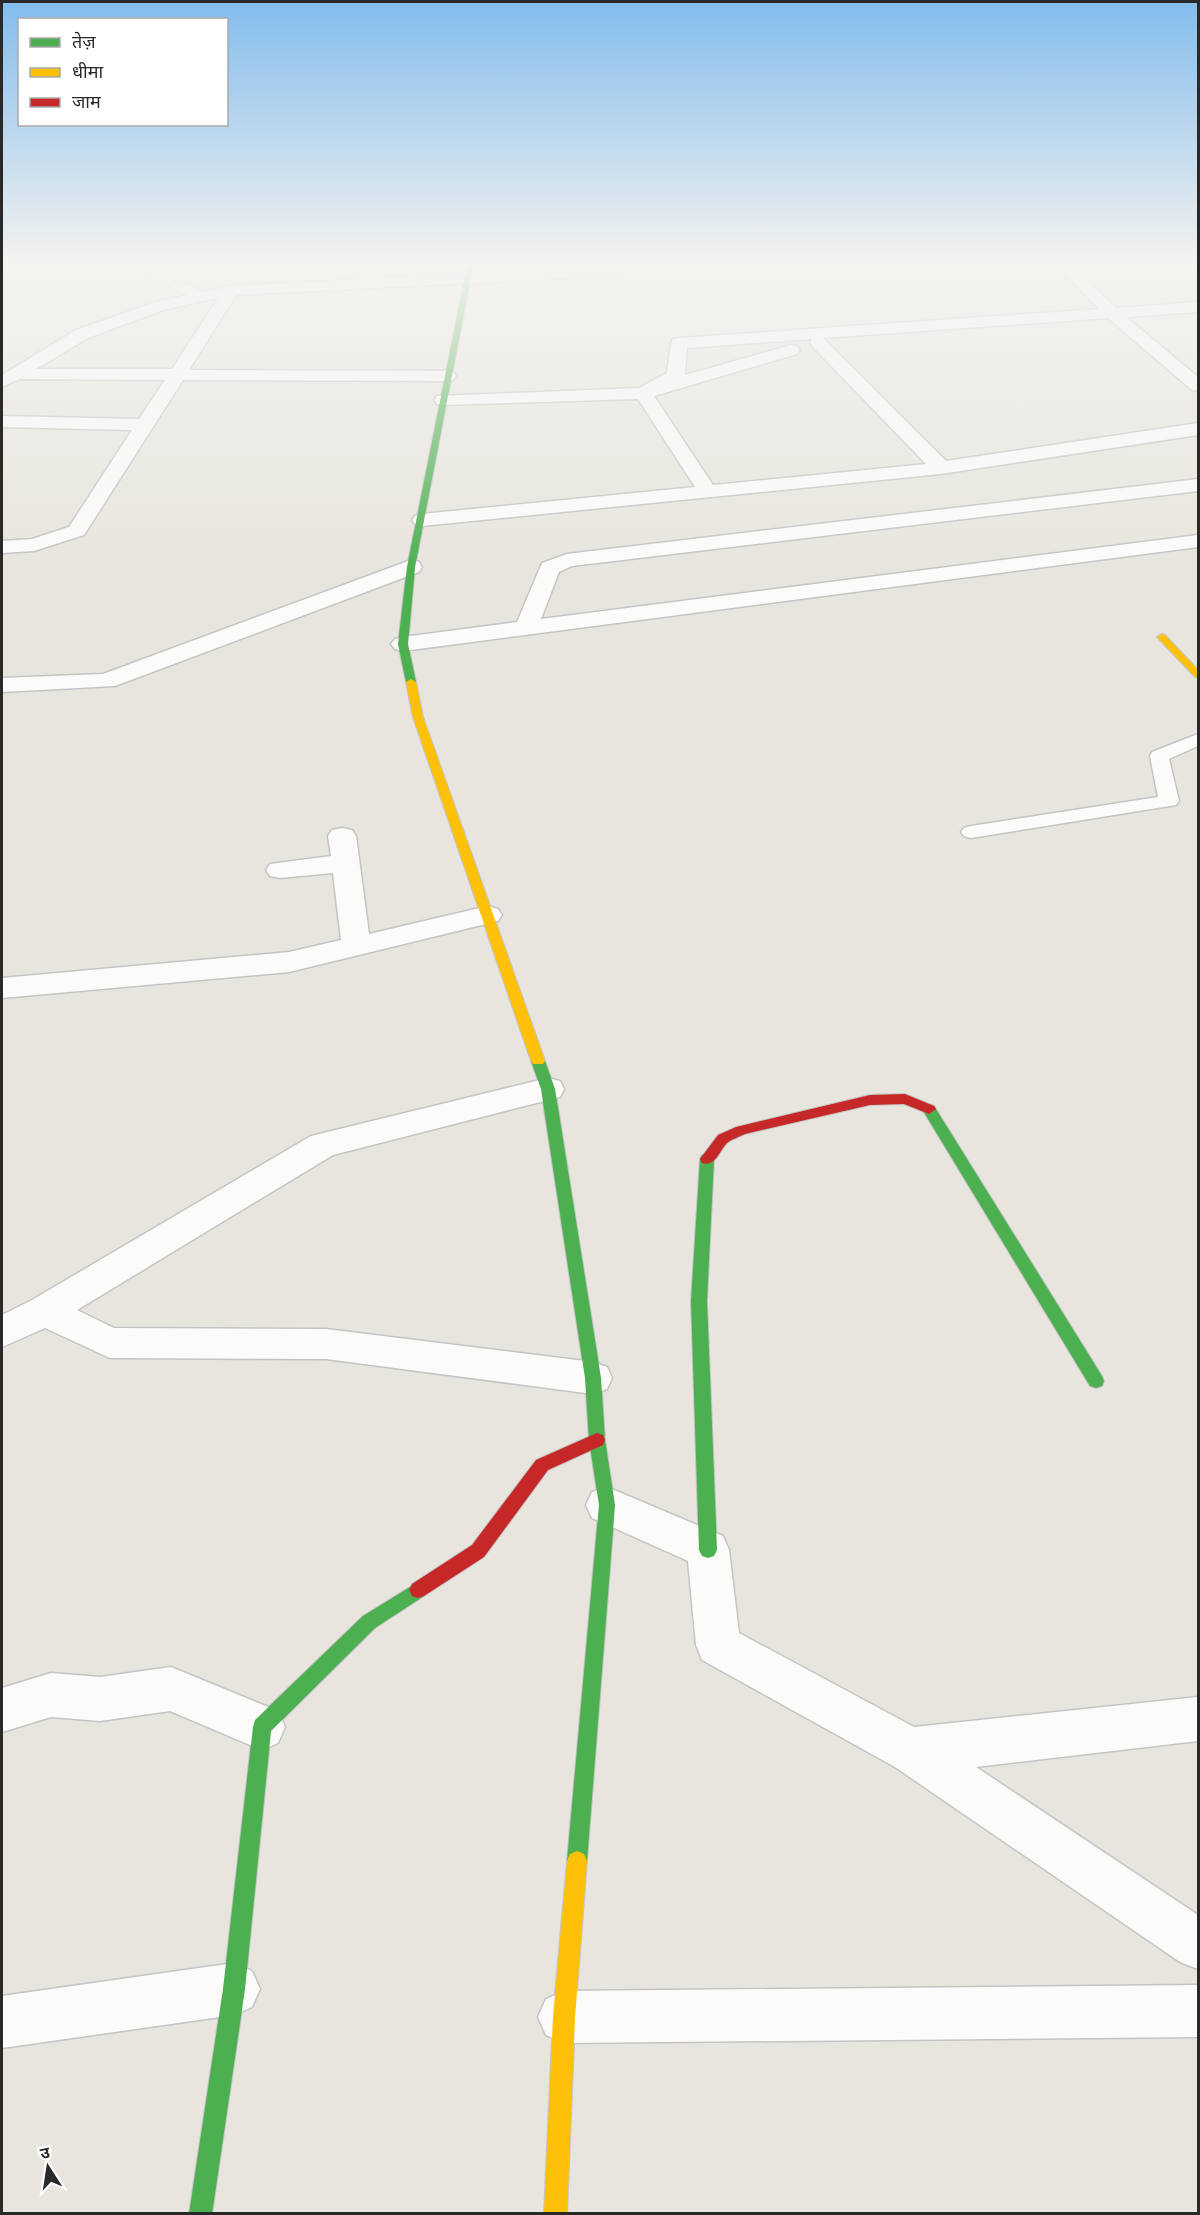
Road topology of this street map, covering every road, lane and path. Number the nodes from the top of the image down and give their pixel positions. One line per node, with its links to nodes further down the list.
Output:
1 (30, 364): 10 (street)
2 (182, 364): 8 (street)
3 (450, 364): 9 (street)
4 (677, 364): 12 (street)
5 (737, 364): 12 (street)
6 (847, 364): 17 (street)
7 (1172, 364): 11 (street)
8 (176, 374): 9 (street); 10 (street); 15 (street)
9 (447, 376): 13 (street)
10 (7, 378)
11 (1198, 386)
12 (643, 393): 13 (street); 19 (street)
13 (442, 400): 20 (street)
14 (2, 421): 15 (street)
15 (144, 425): 22 (street)
16 (1198, 429): 17 (street)
17 (940, 468): 19 (street)
18 (1198, 485): 24 (street)
19 (708, 492): 20 (street)
20 (422, 520): 23 (street)
21 (1198, 541): 24 (street)
22 (2, 547)
23 (411, 567): 26 (street); 28 (street)
24 (526, 628): 26 (street)
25 (1162, 637): 27 (street)
26 (403, 644): 32 (street)
27 (1198, 675)
28 (2, 685)
29 (1198, 740): 30 (lane)
30 (971, 832)
31 (280, 870): 33 (street)
32 (488, 915): 33 (street); 35 (street)
33 (356, 945): 34 (street)
34 (2, 988)
35 (548, 1089): 36 (street); 38 (street)
36 (45, 1311): 37 (street); 38 (street)
37 (2, 1332)
38 (593, 1378): 40 (street)
39 (1096, 1380): 42 (street)
40 (597, 1440): 41 (street); 45 (street)
41 (607, 1505): 42 (street); 50 (street)
42 (708, 1550): 46 (street)
43 (2, 1710): 45 (street)
44 (1198, 1719): 46 (street)
45 (262, 1727): 48 (street)
46 (911, 1751): 47 (street)
47 (1198, 1944)
48 (234, 1989): 51 (street); 52 (street)
49 (1198, 2011): 50 (street)
50 (564, 2017): 53 (street)
51 (2, 2022)
52 (200, 2214)
53 (555, 2214)

